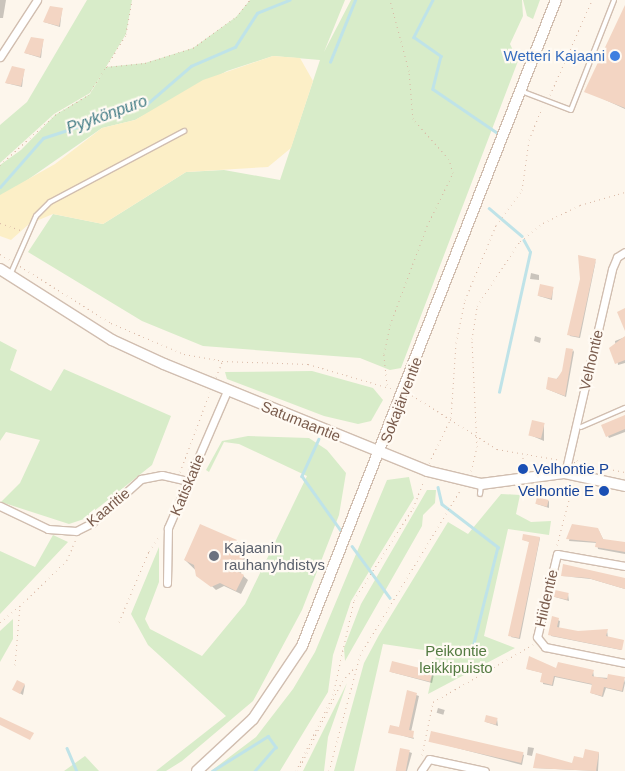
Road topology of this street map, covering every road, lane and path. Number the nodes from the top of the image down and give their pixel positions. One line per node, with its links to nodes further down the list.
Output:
1 (36, 0): 8 (street)
2 (132, 0): 9 (path)
3 (250, 0): 9 (path)
4 (390, 0): 24 (path)
5 (556, 0): 10 (street, Sokajärventie)
6 (592, 0): 11 (path)
7 (614, 0): 11 (lane)
8 (0, 57)
9 (106, 67): 13 (path)
10 (521, 91): 11 (lane); 32 (street, Sokajärventie)
11 (546, 101): 29 (path)
12 (184, 131): 16 (lane)
13 (0, 165)
14 (625, 192): 31 (path)
15 (0, 223): 16 (path)
16 (27, 234): 19 (lane)
17 (625, 252): 34 (street, Velhontie)
18 (0, 254): 19 (path)
19 (15, 264): 21 (lane); 22 (path)
20 (0, 269): 21 (street, Satumaantie)
21 (10, 275): 23 (street, Satumaantie)
22 (222, 361): 23 (path); 24 (path)
23 (213, 385): 26 (street, Satumaantie); 41 (path)
24 (387, 386): 25 (path)
25 (393, 389)
26 (227, 390): 32 (street, Satumaantie); 42 (street, Katiskatie)
27 (409, 394): 29 (path)
28 (625, 408): 30 (lane)
29 (451, 418): 31 (path); 37 (path)
30 (581, 427)
31 (477, 438): 33 (path); 43 (path)
32 (380, 453): 37 (street, Satumaantie); 59 (street, Sokajärventie)
33 (523, 456): 34 (path); 36 (path)
34 (568, 461): 35 (path); 39 (street, Velhontie)
35 (580, 462): 38 (path); 40 (path)
36 (524, 469)
37 (427, 471): 43 (street, Satumaantie); 60 (path)
38 (625, 472)
39 (565, 473): 40 (street, Satumaantie); 43 (street, Satumaantie)
40 (577, 476): 44 (street, Satumaantie); 48 (path)
41 (177, 478): 42 (street, Kaaritie); 47 (street, Kaaritie)
42 (188, 481): 46 (street, Katiskatie)
43 (465, 483): 57 (path)
44 (625, 486)
45 (0, 506): 47 (street, Kaaritie)
46 (168, 528): 50 (street, Katiskatie); 53 (path)
47 (76, 531): 51 (path)
48 (558, 554): 49 (street); 54 (street, Hiidentie)
49 (625, 566)
50 (167, 583)
51 (20, 606): 52 (path); 56 (path)
52 (0, 622)
53 (119, 622)
54 (539, 643): 55 (street, Hiidentie); 58 (path)
55 (625, 663)
56 (14, 665)
57 (355, 667): 60 (path); 61 (path)
58 (422, 768): 62 (street)
59 (197, 771)
60 (297, 771)
61 (329, 771)
62 (485, 771)

